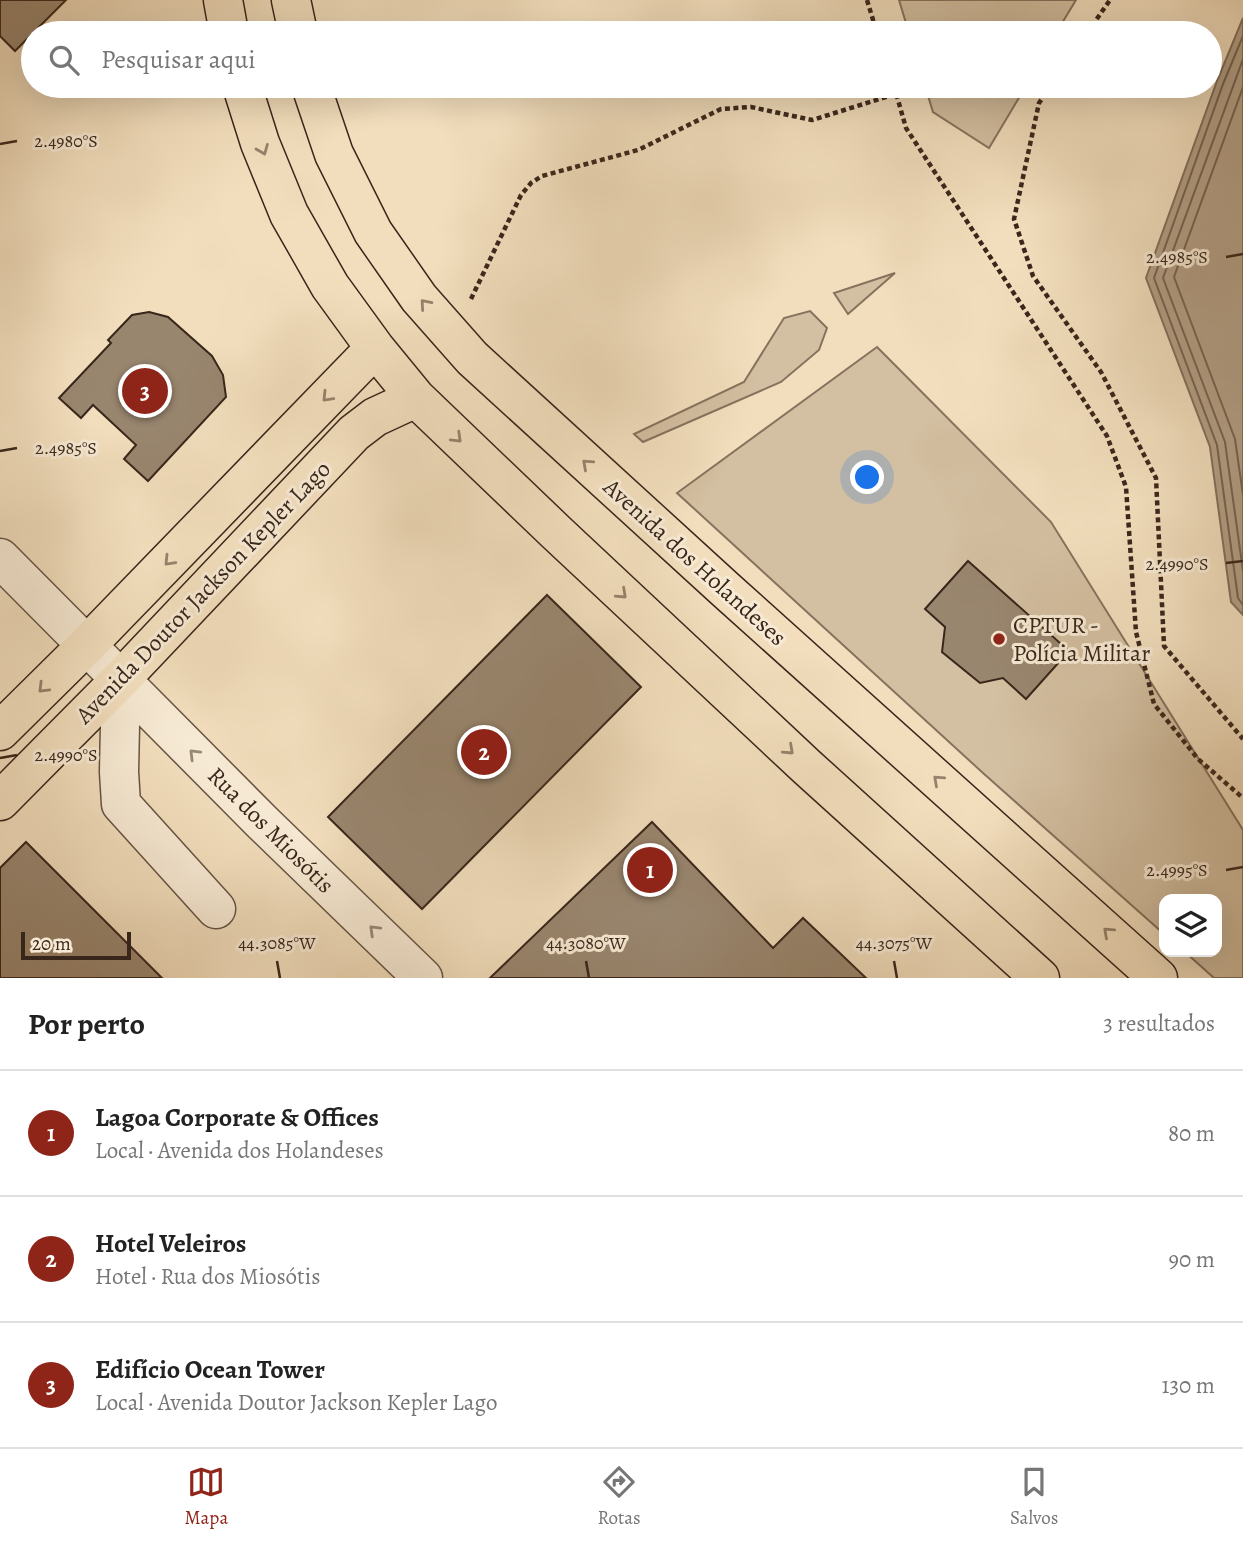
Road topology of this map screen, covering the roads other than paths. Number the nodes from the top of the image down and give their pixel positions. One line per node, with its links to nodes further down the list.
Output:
1 (223, 0): 3 (main road)
2 (291, 0): 4 (main road)
3 (227, 21)
4 (295, 21)
5 (246, 98): 7 (main road, one-way to 7)
6 (315, 98): 19 (main road, Avenida dos Holandeses, one-way to 6)
7 (375, 348): 8 (main road); 9 (main road, Avenida Doutor Jackson Kepler Lago, one-way to 9)
8 (416, 398): 10 (main road, Avenida Doutor Jackson Kepler Lago); 18 (main road, one-way to 18)
9 (215, 513): 10 (main road); 12 (main road, Avenida Doutor Jackson Kepler Lago, one-way to 12)
10 (250, 544): 13 (main road, Avenida Doutor Jackson Kepler Lago)
11 (0, 558): 12 (street, Rua dos Miosótis)
12 (87, 645): 13 (street, Rua dos Miosótis); 14 (main road, Avenida Doutor Jackson Kepler Lago, one-way to 14)
13 (121, 680): 15 (main road, Avenida Doutor Jackson Kepler Lago); 16 (street); 17 (street, Rua dos Miosótis, one-way to 13)
14 (0, 731)
15 (0, 801)
16 (216, 909)
17 (423, 978)
18 (1040, 978)
19 (1158, 978)

